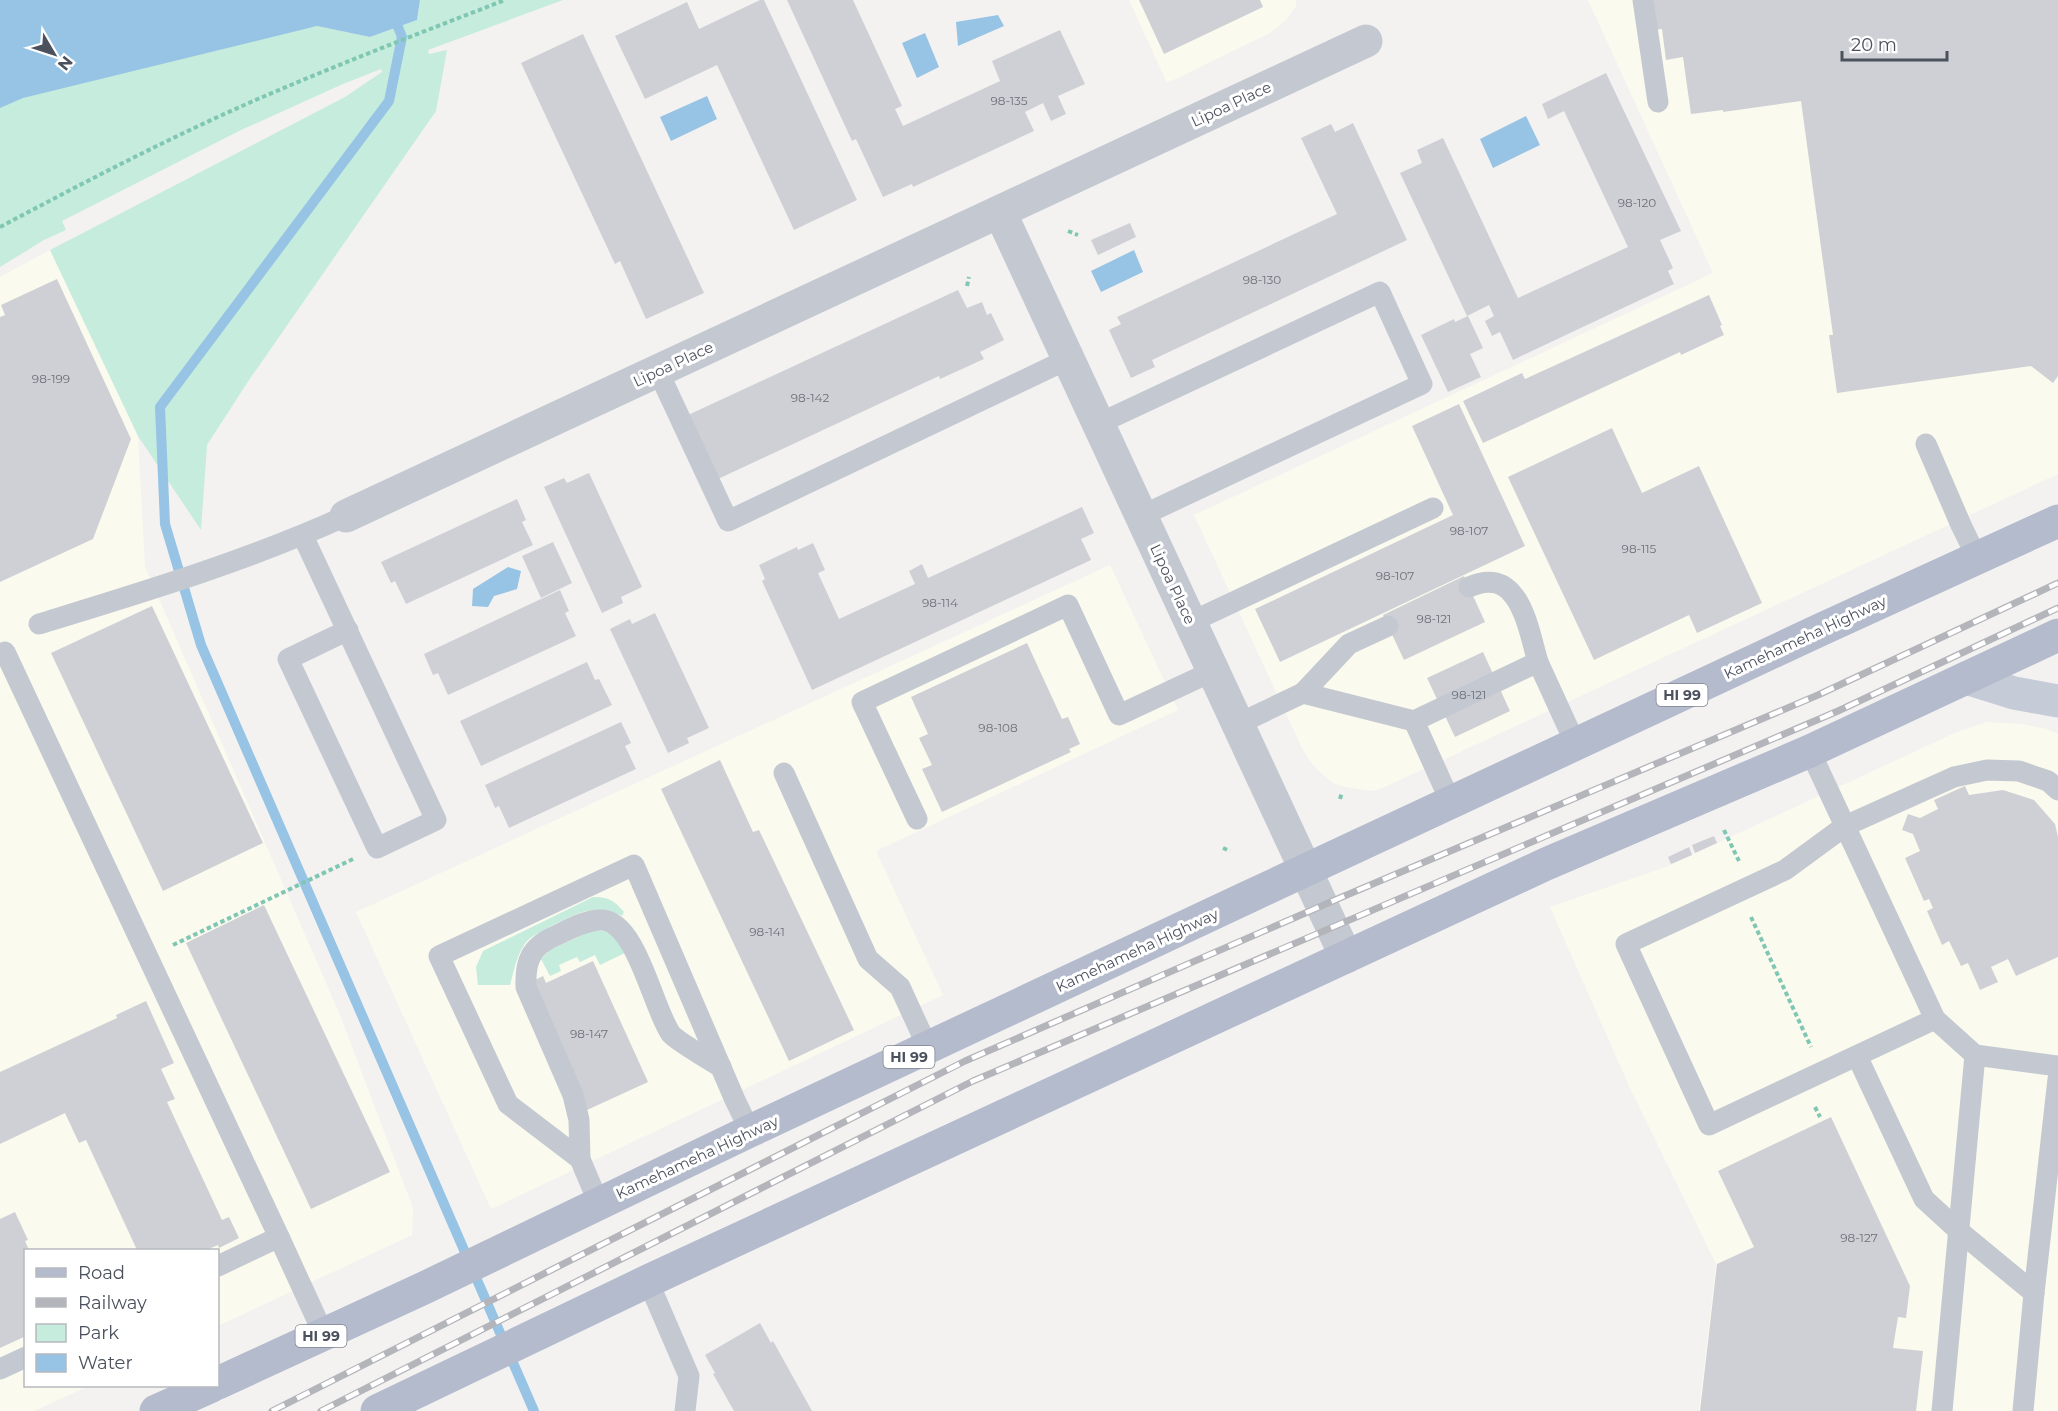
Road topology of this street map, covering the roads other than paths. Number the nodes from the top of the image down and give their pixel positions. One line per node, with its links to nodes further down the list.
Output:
1 (1643, 0): 3 (lane)
2 (1365, 41): 4 (street, Lipoa Place)
3 (1658, 102)
4 (1000, 212): 5 (street, Lipoa Place); 6 (street, Lipoa Place)
5 (1068, 360): 6 (lane); 7 (street, Lipoa Place)
6 (658, 371): 10 (street, Lipoa Place)
7 (1098, 424): 11 (street, Lipoa Place); 11 (lane)
8 (1926, 444): 14 (lane)
9 (1433, 508): 16 (lane)
10 (346, 516): 13 (lane)
11 (1141, 516): 16 (street, Lipoa Place)
12 (2058, 521): 14 (main road, Kamehameha Highway / HI 99)
13 (303, 536): 17 (lane); 19 (lane)
14 (1977, 558): 29 (main road, Kamehameha Highway / HI 99)
15 (1469, 587): 22 (lane)
16 (1191, 622): 23 (street, Lipoa Place)
17 (39, 624)
18 (1388, 626): 25 (lane)
19 (348, 630): 19 (lane)
20 (2058, 634): 24 (main road)
21 (5, 652): 49 (lane)
22 (1538, 662): 27 (lane); 29 (lane)
23 (1213, 671): 28 (street, Lipoa Place); 34 (lane)
24 (1966, 678): 26 (street); 30 (main road)
25 (1303, 693): 27 (lane); 28 (lane)
26 (2058, 701)
27 (1414, 721): 33 (lane)
28 (1238, 724): 36 (street, Lipoa Place)
29 (1576, 745): 33 (main road, Kamehameha Highway / HI 99)
30 (1810, 751): 35 (lane); 37 (main road)
31 (784, 773): 39 (lane)
32 (2058, 790): 35 (lane)
33 (1451, 803): 36 (main road, Kamehameha Highway / HI 99)
34 (917, 819)
35 (1845, 826): 38 (lane); 41 (lane)
36 (1306, 871): 37 (street, Lipoa Place); 39 (main road, Kamehameha Highway / HI 99)
37 (1346, 957): 51 (main road)
38 (1935, 1019): 40 (lane); 41 (lane)
39 (928, 1048): 45 (main road, Kamehameha Highway / HI 99)
40 (1975, 1055): 42 (lane); 48 (lane)
41 (1857, 1056): 48 (lane)
42 (2058, 1066)
43 (721, 1067): 45 (lane); 46 (lane); 46 (lane)
44 (2058, 1079): 52 (lane)
45 (750, 1131): 47 (main road, Kamehameha Highway / HI 99)
46 (580, 1159): 47 (lane)
47 (599, 1204): 53 (main road, Kamehameha Highway / HI 99)
48 (1959, 1231): 52 (lane); 62 (lane)
49 (279, 1237): 50 (lane); 53 (lane)
50 (219, 1266)
51 (648, 1281): 58 (main road); 61 (lane)
52 (2034, 1293): 63 (lane)
53 (324, 1335): 56 (main road, Kamehameha Highway / HI 99)
54 (24, 1358): 55 (lane)
55 (0, 1369)
56 (219, 1383)
57 (211, 1387): 59 (main road)
58 (417, 1402): 60 (main road)
59 (156, 1411)
60 (377, 1411)
61 (685, 1411)
62 (1942, 1411)
63 (2023, 1411)

